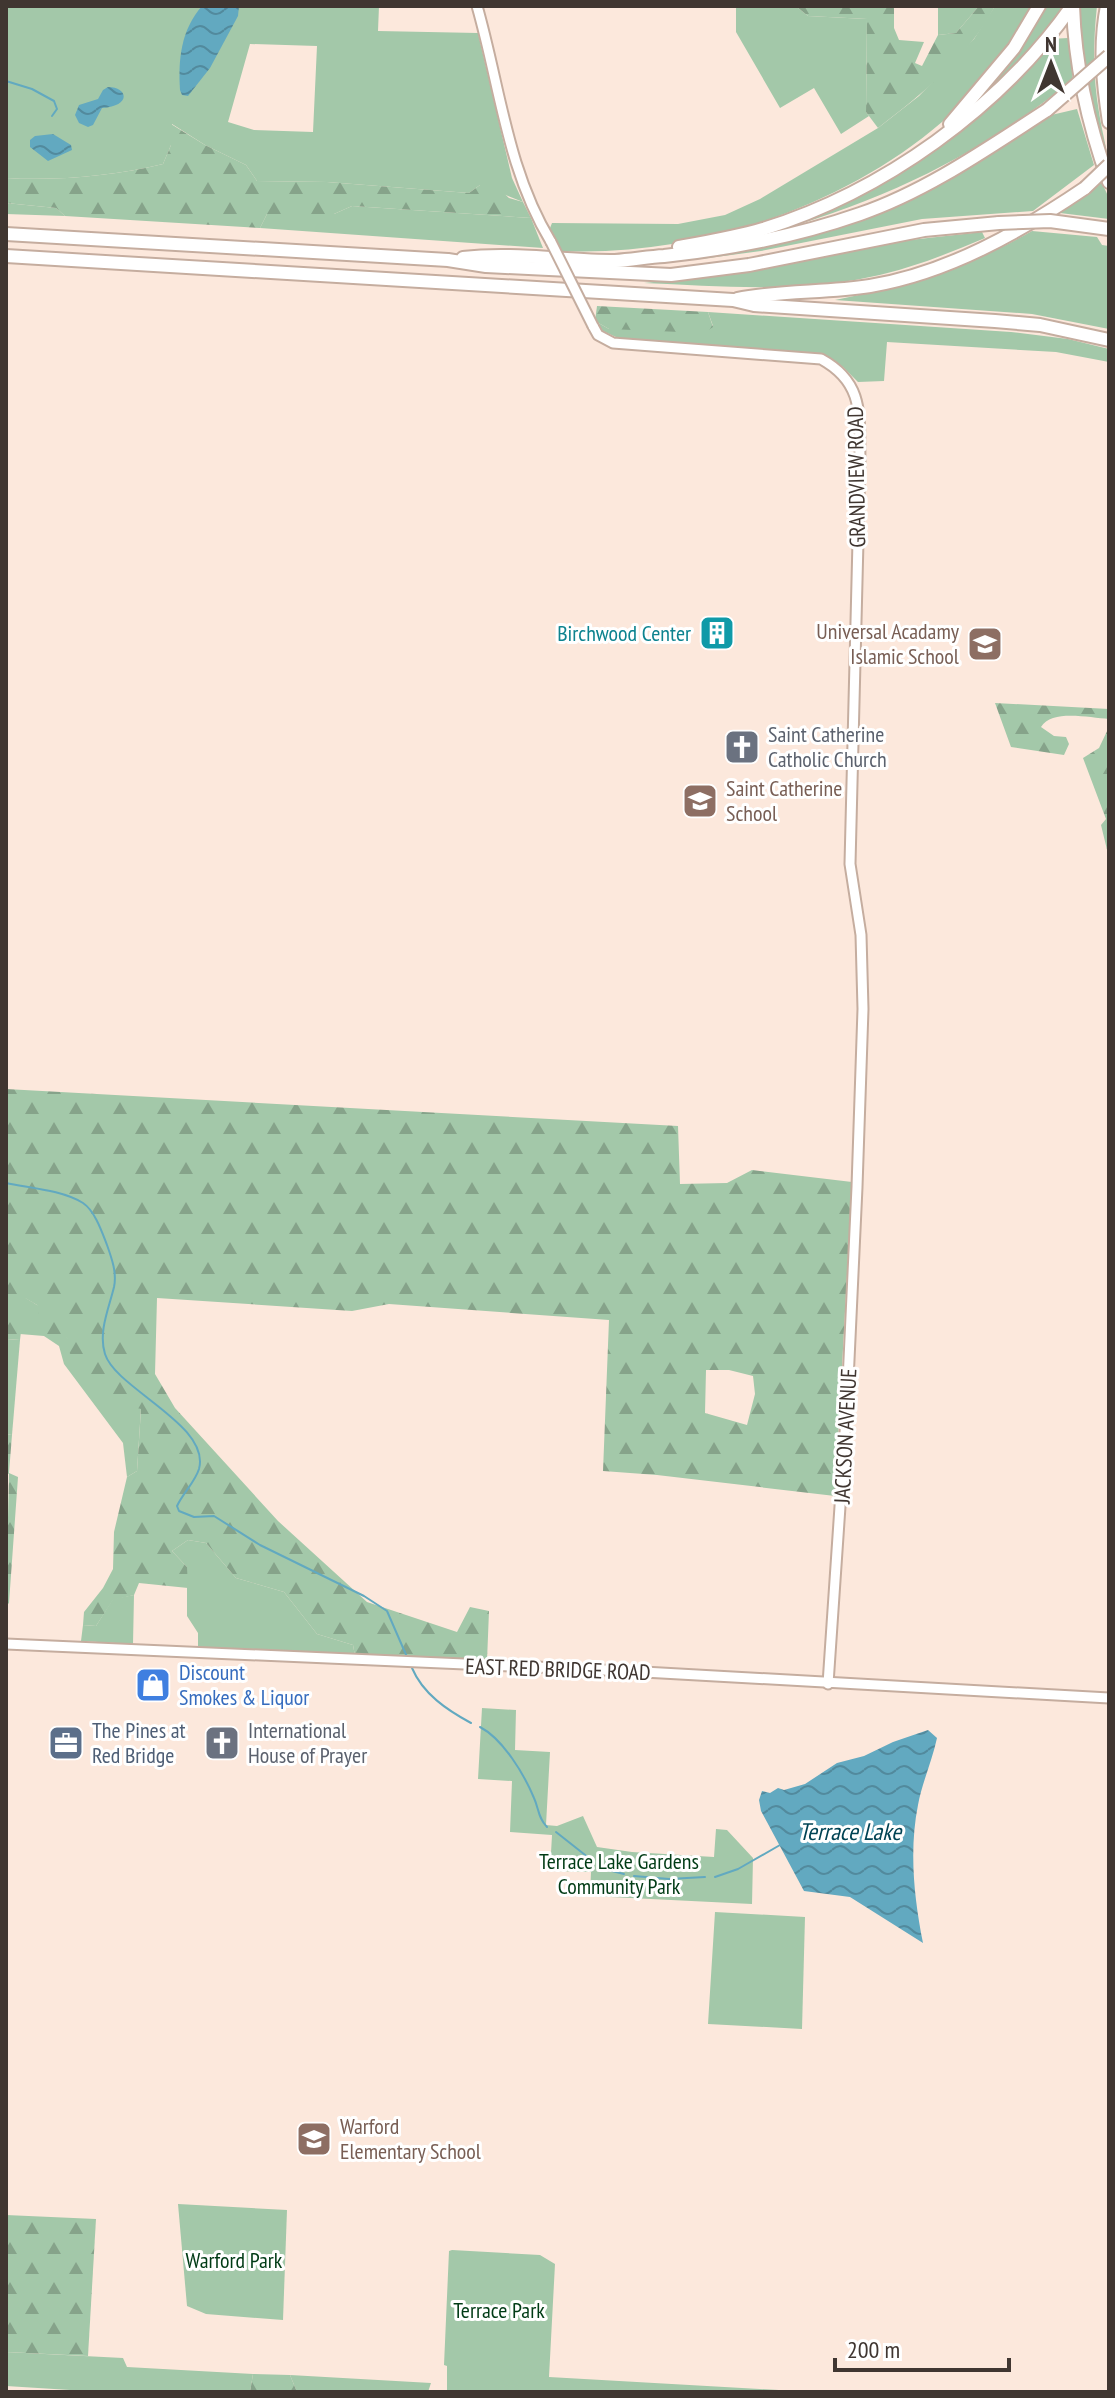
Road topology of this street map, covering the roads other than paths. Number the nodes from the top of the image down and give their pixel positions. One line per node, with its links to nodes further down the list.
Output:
1 (477, 6): 17 (main road, GRANDVIEW ROAD, bridge)
2 (1039, 6): 7 (highway)
3 (1072, 6): 7 (highway); 9 (highway)
4 (1107, 6): 6 (highway)
5 (1109, 56): 13 (highway, bridge)
6 (1109, 122)
7 (923, 149): 13 (highway)
8 (1109, 165): 15 (highway, bridge)
9 (1109, 182)
10 (1109, 229): 14 (highway, bridge)
11 (6, 234): 14 (highway)
12 (6, 256): 15 (highway)
13 (597, 259): 14 (highway)
14 (448, 260)
15 (733, 300): 16 (highway)
16 (1109, 340)
17 (857, 1187): 19 (main road, JACKSON AVENUE)
18 (6, 1644): 19 (main road, EAST RED BRIDGE ROAD)
19 (828, 1684): 20 (main road, EAST RED BRIDGE ROAD)
20 (1109, 1698)

